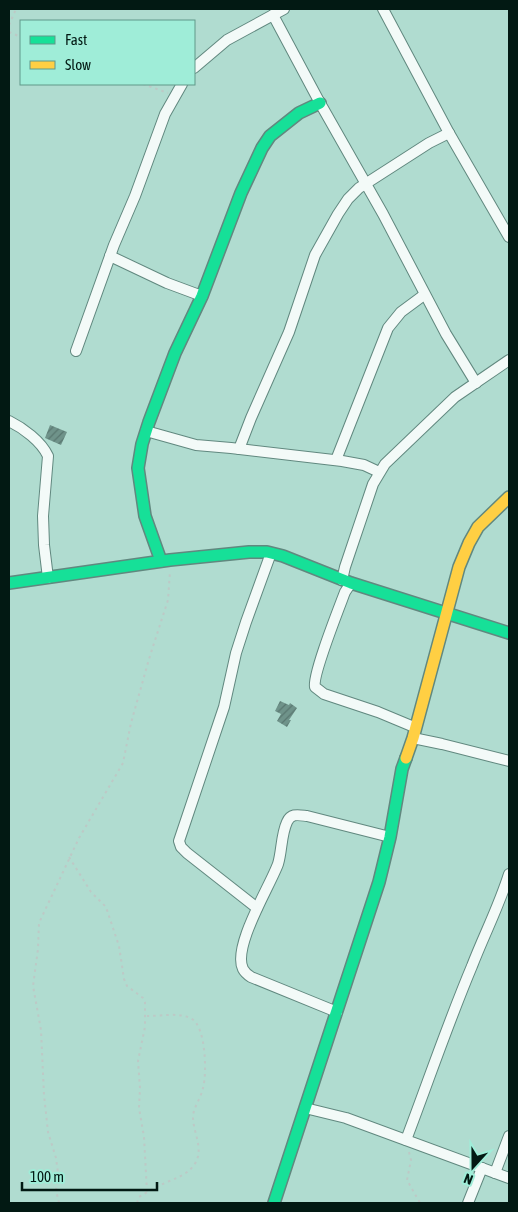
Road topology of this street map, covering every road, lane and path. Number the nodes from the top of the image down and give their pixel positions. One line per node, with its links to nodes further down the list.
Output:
1 (16, 9): 5 (path)
2 (284, 9): 4 (street)
3 (384, 9): 11 (street)
4 (273, 15): 6 (street); 10 (street)
5 (9, 25)
6 (195, 67)
7 (146, 85): 9 (path)
8 (181, 85): 9 (street)
9 (175, 96): 14 (street)
10 (320, 103): 12 (street); 16 (street)
11 (449, 133): 12 (street); 13 (street)
12 (365, 184): 15 (street); 22 (street)
13 (509, 237)
14 (110, 256): 16 (street); 17 (street)
15 (424, 295): 19 (street); 23 (street)
16 (202, 296): 21 (street)
17 (76, 351)
18 (509, 360): 19 (street)
19 (476, 382): 24 (street)
20 (9, 421): 28 (street)
21 (146, 431): 22 (street); 27 (street)
22 (239, 449): 23 (street)
23 (336, 460): 24 (street)
24 (379, 472): 29 (street)
25 (509, 497): 31 (street)
26 (271, 553): 27 (street); 29 (street); 38 (street)
27 (165, 560): 28 (street); 36 (path)
28 (48, 578): 30 (street)
29 (346, 581): 31 (street); 33 (street)
30 (9, 583)
31 (446, 614): 32 (street); 33 (street)
32 (509, 633)
33 (414, 733): 34 (street); 35 (street)
34 (509, 761)
35 (390, 837): 38 (street); 39 (street)
36 (70, 857): 40 (path); 48 (path)
37 (509, 874): 43 (street)
38 (257, 908): 39 (street)
39 (337, 1012): 41 (street)
40 (146, 1016): 47 (path); 47 (path)
41 (304, 1108): 43 (street); 50 (street)
42 (509, 1136): 45 (street)
43 (406, 1140): 44 (street); 51 (path)
44 (482, 1168): 45 (street); 52 (street)
45 (496, 1173): 46 (street)
46 (509, 1178)
47 (147, 1192): 49 (path)
48 (59, 1203)
49 (137, 1203)
50 (274, 1203)
51 (420, 1203)
52 (468, 1203)

